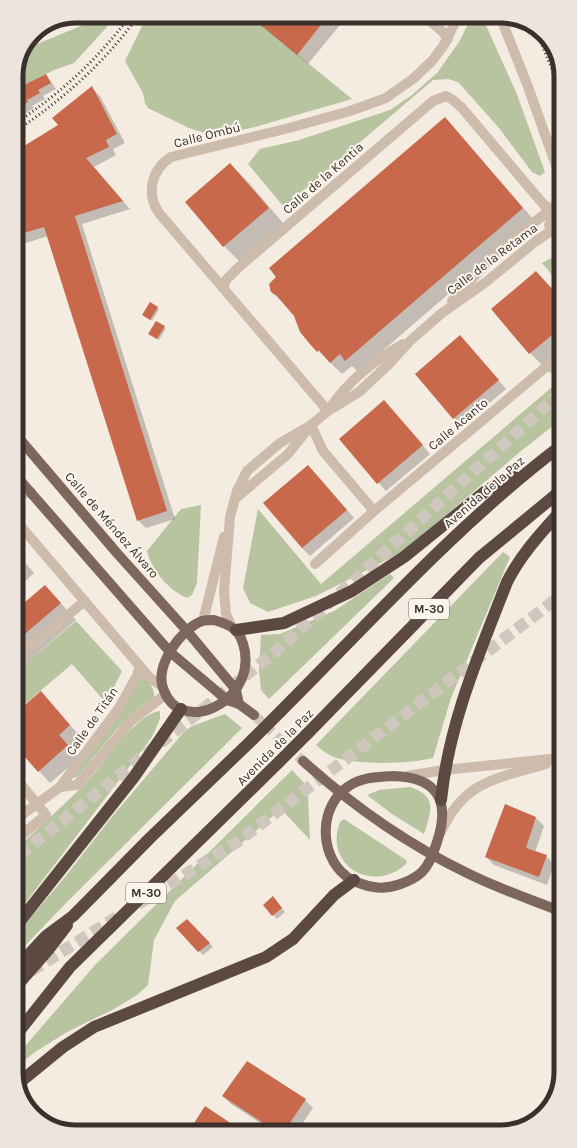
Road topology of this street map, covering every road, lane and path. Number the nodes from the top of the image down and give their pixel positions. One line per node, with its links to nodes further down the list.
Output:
1 (432, 23): 4 (street)
2 (455, 23): 4 (street, Calle Ombú)
3 (503, 23): 5 (street)
4 (448, 39): 10 (street, Calle Ombú)
5 (554, 160)
6 (554, 208): 10 (street, Calle de la Kentia)
7 (554, 210): 11 (street, Calle de la Retama)
8 (554, 212): 9 (street)
9 (554, 224): 11 (street, Calle de la Retama)
10 (223, 288): 13 (street, Calle Ombú)
11 (442, 313): 13 (street, Calle de la Retama)
12 (554, 360): 23 (street, Calle Acanto)
13 (328, 411): 14 (street, Calle de la Retama)
14 (311, 425): 22 (street, Calle de la Retama); 22 (street, Calle de la Retama); 23 (street)
15 (23, 443): 31 (main road, Calle de Méndez Álvaro)
16 (554, 451): 17 (highway, Avenida de la Paz / M-30)
17 (525, 473): 30 (highway); 57 (highway, Avenida de la Paz / M-30, bridge)
18 (23, 483): 19 (main road)
19 (31, 492): 20 (street); 33 (main road)
20 (23, 494)
21 (554, 496): 61 (highway, Avenida de la Paz / M-30, bridge)
22 (234, 499): 24 (street, Calle de la Retama)
23 (374, 510): 27 (street, Calle Acanto)
24 (230, 517): 29 (street, Calle de la Retama); 30 (street, Calle de la Retama)
25 (554, 517): 44 (highway)
26 (23, 529): 28 (street)
27 (315, 564)
28 (85, 601): 32 (street); 34 (street)
29 (203, 620): 30 (main road); 31 (main road)
30 (233, 627): 36 (main road)
31 (187, 631): 33 (main road); 36 (main road, Calle de Méndez Álvaro)
32 (23, 652)
33 (170, 652): 35 (main road); 37 (main road)
34 (140, 666): 35 (street); 47 (street, Calle de Titán)
35 (164, 690): 39 (main road); 47 (street, Calle de Titán)
36 (236, 690): 37 (main road); 38 (main road, Calle de Méndez Álvaro)
37 (227, 700): 38 (main road); 39 (main road)
38 (239, 704): 40 (main road)
39 (181, 709): 58 (highway)
40 (254, 715)
41 (554, 760): 44 (street)
42 (304, 761): 48 (main road)
43 (554, 761): 53 (street)
44 (444, 770): 45 (street); 49 (highway)
45 (407, 776): 48 (main road); 49 (main road)
46 (23, 787): 50 (street)
47 (60, 787): 50 (street, Calle de Titán)
48 (340, 794): 54 (main road); 55 (main road)
49 (441, 800): 53 (main road)
50 (36, 803): 51 (street, Calle de Titán); 52 (street)
51 (23, 814)
52 (23, 834)
53 (439, 836): 54 (main road)
54 (432, 855): 55 (main road); 56 (main road)
55 (354, 880): 62 (highway)
56 (554, 909)
57 (73, 916): 59 (highway, Avenida de la Paz / M-30); 60 (highway)
58 (23, 917)
59 (23, 961)
60 (23, 979)
61 (23, 1026)
62 (24, 1079)

